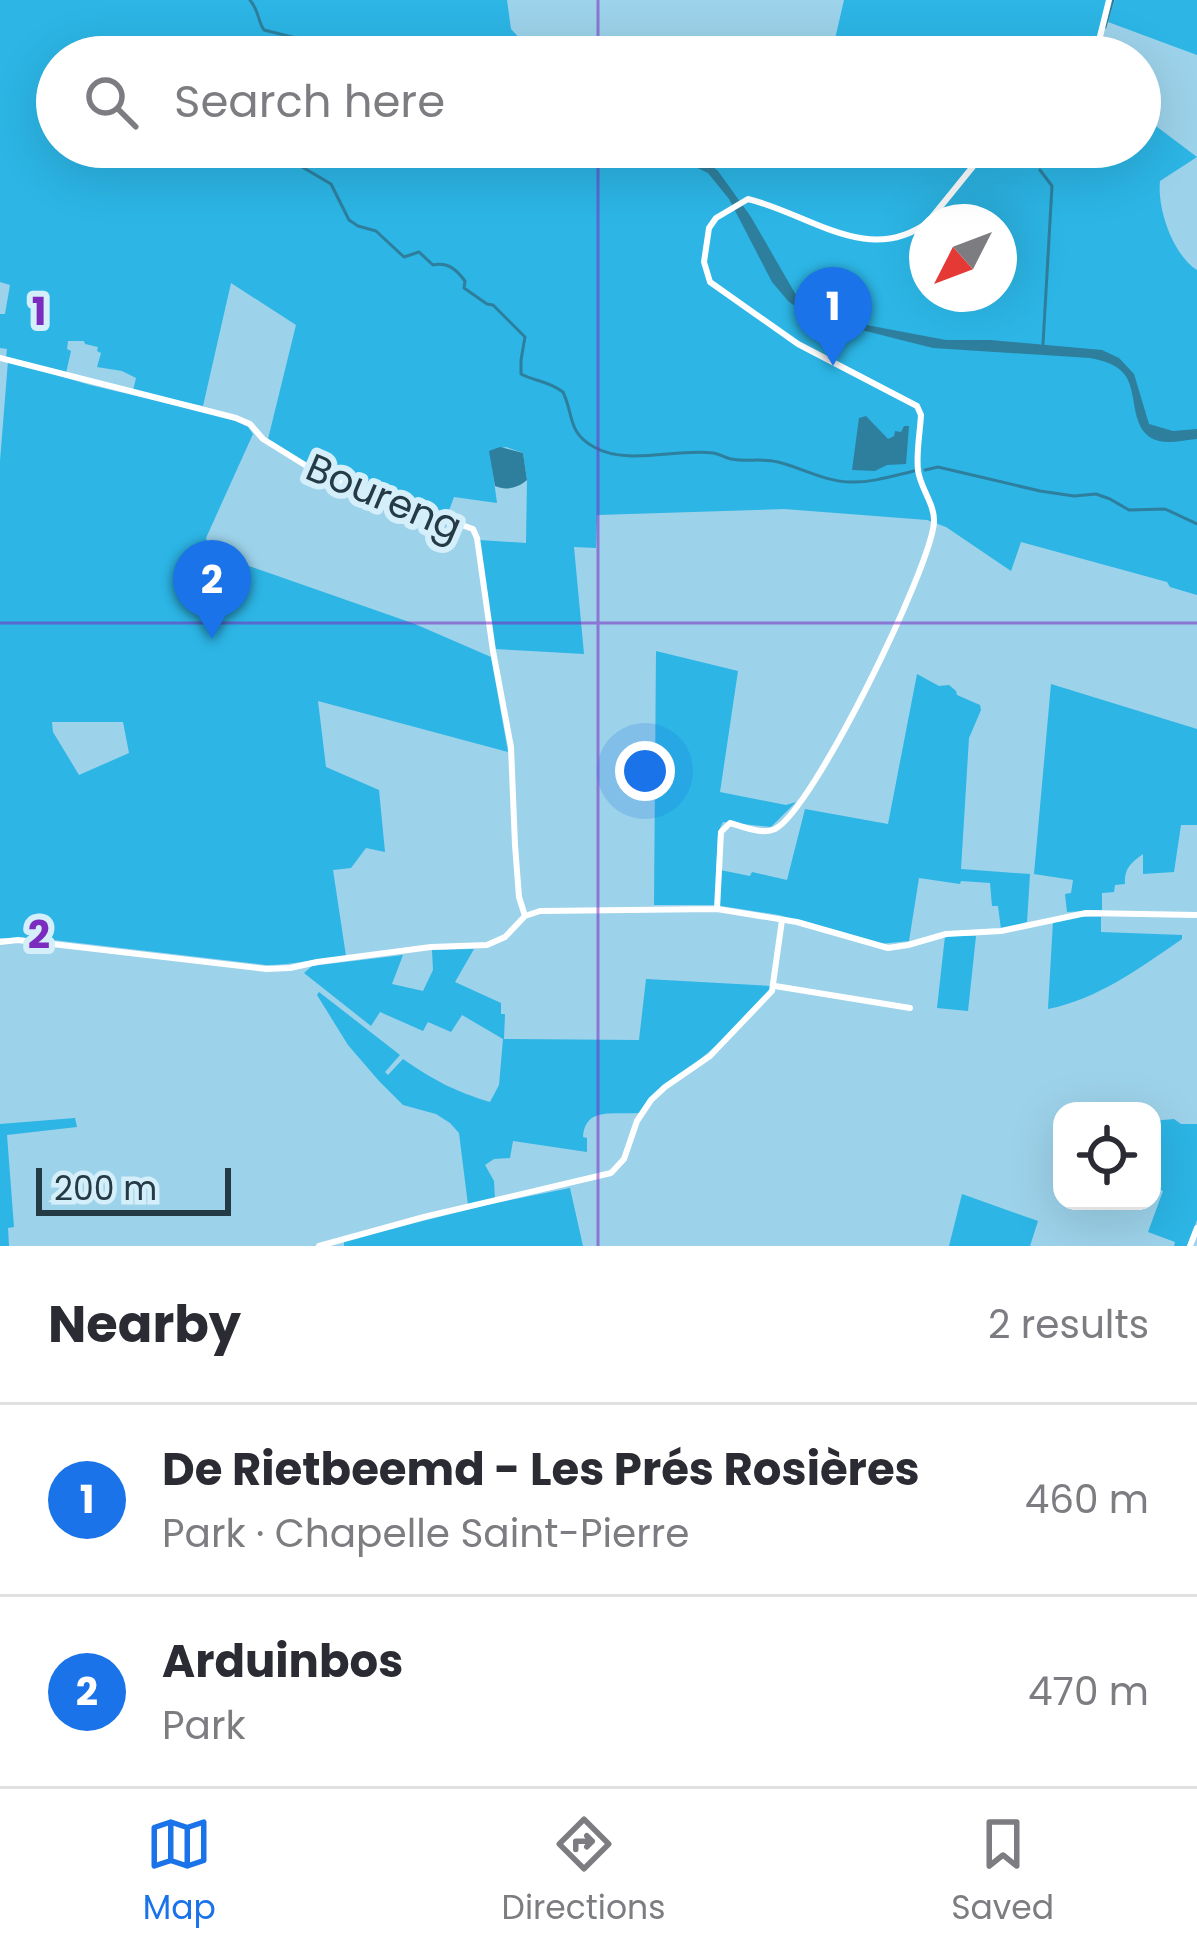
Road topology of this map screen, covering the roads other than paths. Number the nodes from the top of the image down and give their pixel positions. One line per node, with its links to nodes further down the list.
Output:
1 (1109, 0): 2 (street)
2 (1100, 36)
3 (972, 168): 4 (street)
4 (942, 204)
5 (909, 231): 7 (street)
6 (0, 358): 9 (street, Boureng)
7 (717, 909): 9 (street); 10 (street)
8 (1197, 915): 10 (street)
9 (525, 916): 11 (street)
10 (782, 920): 12 (street)
11 (0, 941)
12 (775, 986): 13 (street); 15 (street)
13 (910, 1008)
14 (1197, 1228): 17 (street)
15 (339, 1243): 16 (street)
16 (319, 1246)
17 (1190, 1246)

